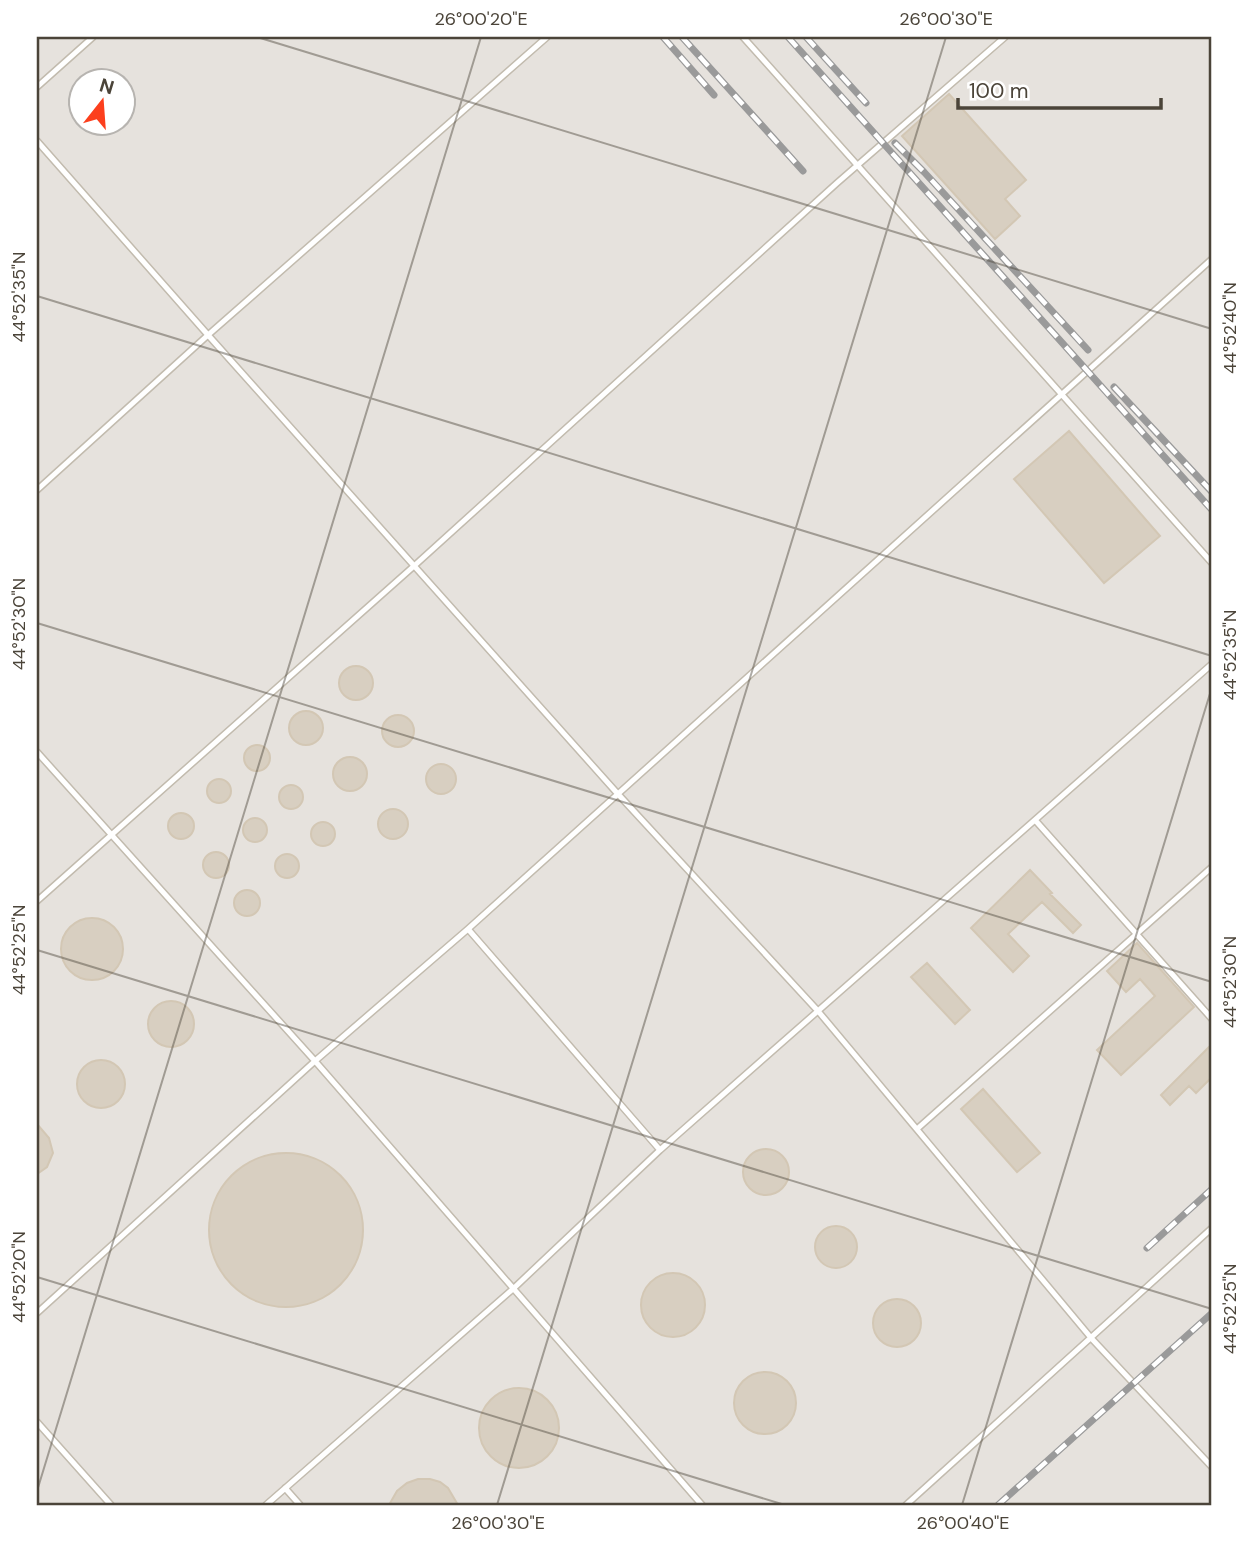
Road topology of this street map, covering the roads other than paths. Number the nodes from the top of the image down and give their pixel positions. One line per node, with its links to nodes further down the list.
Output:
1 (93, 37): 7 (lane)
2 (547, 37): 11 (lane)
3 (743, 37): 9 (lane)
4 (991, 37): 6 (lane)
5 (1004, 37): 6 (lane)
6 (997, 43): 9 (lane)
7 (37, 87)
8 (37, 141): 11 (lane)
9 (858, 166): 12 (lane); 15 (lane)
10 (1212, 259): 12 (lane)
11 (208, 335): 13 (lane); 15 (lane)
12 (1063, 394): 14 (lane); 18 (lane)
13 (37, 490)
14 (1212, 563)
15 (414, 566): 18 (lane); 20 (lane)
16 (1212, 664): 19 (lane)
17 (37, 752): 20 (lane)
18 (617, 793): 23 (lane); 25 (lane)
19 (1035, 820): 24 (lane); 25 (lane)
20 (111, 834): 22 (lane); 27 (lane)
21 (1212, 867): 24 (lane)
22 (37, 901)
23 (468, 929): 27 (lane); 29 (lane)
24 (1136, 934): 26 (lane); 28 (lane)
25 (818, 1011): 28 (lane); 29 (lane)
26 (1212, 1019)
27 (314, 1061): 31 (lane); 32 (lane)
28 (917, 1129): 33 (lane)
29 (660, 1150): 31 (lane)
30 (1212, 1228): 33 (lane)
31 (514, 1288): 36 (lane); 40 (lane)
32 (37, 1313)
33 (1092, 1339): 35 (lane); 41 (lane)
34 (37, 1422): 37 (lane)
35 (1212, 1467)
36 (285, 1488): 38 (lane); 39 (lane)
37 (111, 1505)
38 (266, 1505)
39 (300, 1505)
40 (702, 1505)
41 (906, 1505)

